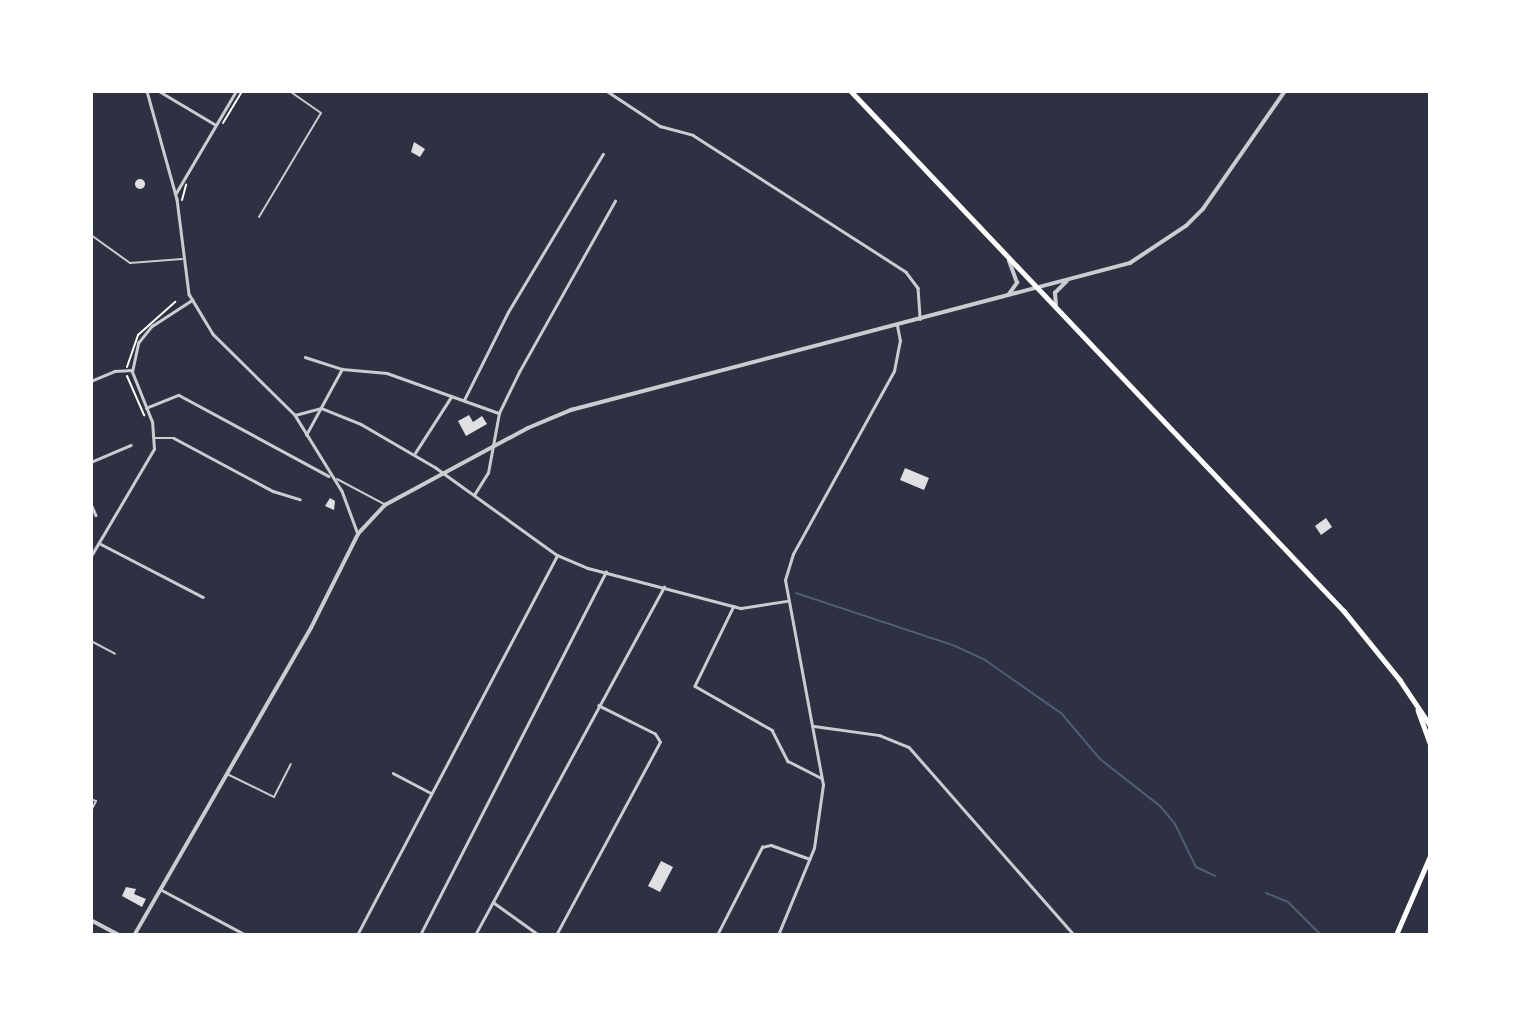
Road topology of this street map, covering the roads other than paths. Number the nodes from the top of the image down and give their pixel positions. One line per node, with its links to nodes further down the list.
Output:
1 (147, 91): 10 (street)
2 (159, 91): 8 (street)
3 (236, 91): 8 (street)
4 (290, 91): 12 (lane)
5 (607, 91): 21 (street)
6 (851, 91): 15 (main road)
7 (1285, 91): 16 (street)
8 (216, 125): 10 (street)
9 (603, 155): 28 (street)
10 (176, 193): 14 (street)
11 (615, 201): 31 (street)
12 (259, 217)
13 (91, 235): 14 (lane)
14 (182, 260): 19 (street)
15 (1009, 261): 17 (main road); 18 (street)
16 (1068, 281): 17 (street); 20 (street)
17 (1034, 288): 18 (street); 20 (main road)
18 (1007, 296): 21 (street)
19 (192, 300): 25 (street); 32 (street)
20 (1057, 310): 57 (main road)
21 (920, 319): 22 (street)
22 (897, 325): 36 (street); 53 (street)
23 (305, 357): 24 (street)
24 (342, 369): 27 (street); 30 (street)
25 (132, 370): 26 (street); 29 (street)
26 (91, 381)
27 (451, 397): 28 (street); 37 (street)
28 (464, 401): 31 (street)
29 (146, 408): 34 (street); 40 (street)
30 (321, 408): 32 (street); 33 (street); 37 (street)
31 (499, 413): 36 (street)
32 (295, 415): 33 (street)
33 (306, 435): 40 (street)
34 (154, 438): 42 (street); 47 (street)
35 (131, 445): 38 (street)
36 (493, 446): 39 (street); 41 (street)
37 (415, 454): 39 (street)
38 (91, 462)
39 (443, 472): 41 (street); 44 (street)
40 (332, 477): 44 (lane); 46 (street)
41 (474, 497): 48 (street)
42 (300, 499)
43 (91, 505): 45 (street)
44 (385, 505): 46 (street)
45 (96, 515)
46 (358, 534): 63 (street)
47 (99, 543): 49 (street); 52 (street)
48 (557, 555): 50 (street); 66 (street)
49 (91, 556)
50 (607, 572): 51 (street); 79 (street)
51 (664, 587): 54 (street); 58 (street)
52 (203, 597)
53 (786, 601): 54 (street); 60 (street)
54 (734, 606): 65 (street)
55 (91, 641): 56 (lane)
56 (115, 654)
57 (1416, 703): 59 (main road); 61 (main road)
58 (599, 706): 72 (street); 82 (street)
59 (1430, 725)
60 (814, 726): 65 (street); 85 (street)
61 (1430, 743)
62 (291, 764): 63 (lane)
63 (226, 773): 71 (street)
64 (393, 773): 66 (street)
65 (823, 779): 70 (street)
66 (431, 793): 78 (street)
67 (91, 799): 68 (lane)
68 (91, 811)
69 (1430, 856): 86 (main road)
70 (810, 859): 83 (street); 84 (street)
71 (160, 889): 76 (street); 77 (street)
72 (494, 902): 80 (street); 81 (street)
73 (91, 919): 74 (street)
74 (119, 935)
75 (125, 935): 76 (street)
76 (136, 935)
77 (246, 935)
78 (357, 935)
79 (420, 935)
80 (475, 935)
81 (539, 935)
82 (556, 935)
83 (717, 935)
84 (778, 935)
85 (1074, 935)
86 (1396, 935)

